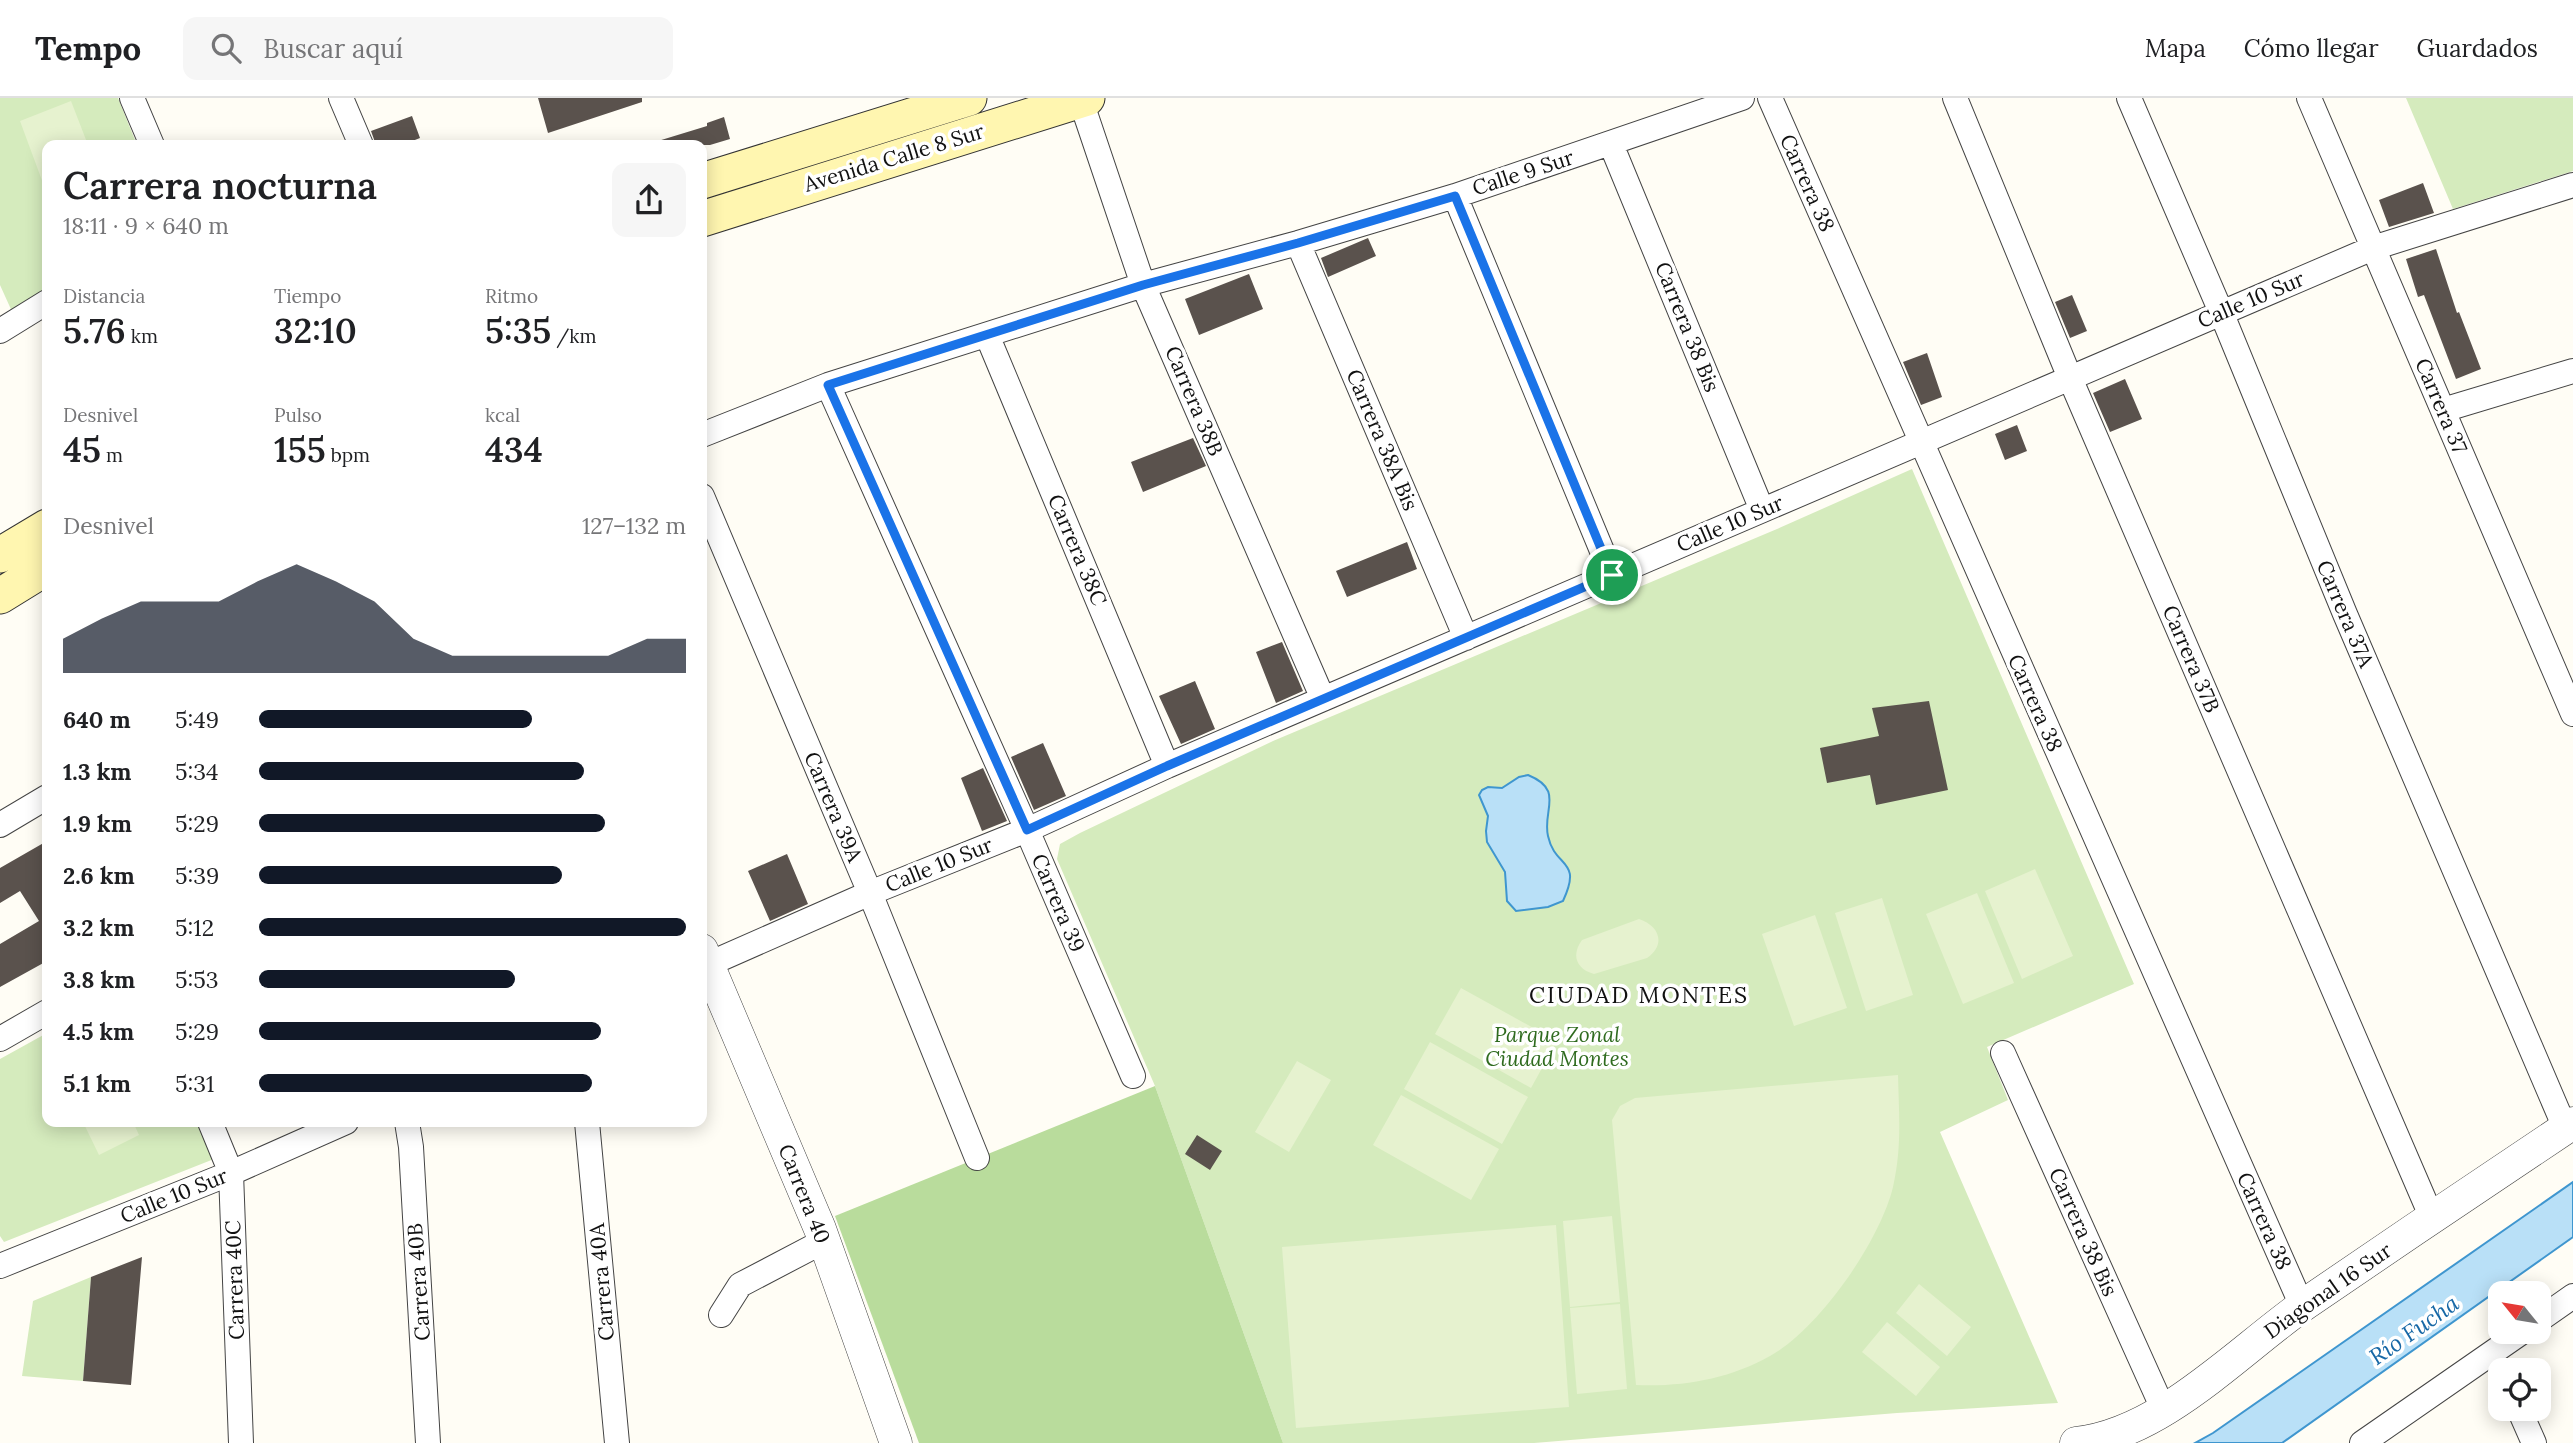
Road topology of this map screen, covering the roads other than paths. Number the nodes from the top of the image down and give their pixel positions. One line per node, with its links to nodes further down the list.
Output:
1 (132, 98): 10 (street)
2 (341, 98): 11 (street)
3 (969, 98): 13 (main road, Avenida Calle 8 Sur)
4 (1742, 98): 12 (street, Calle 9 Sur)
5 (1770, 98): 29 (street, Carrera 38)
6 (1955, 98): 25 (street, Carrera 37B)
7 (2129, 98): 21 (street, Carrera 37A)
8 (2309, 98): 18 (street, Carrera 37)
9 (1083, 99): 16 (main road, Avenida Calle 8 Sur); 19 (street, Carrera 38B)
10 (150, 140)
11 (359, 140)
12 (1611, 144): 15 (street, Calle 9 Sur); 31 (street, Carrera 38 Bis)
13 (707, 179)
14 (2573, 185): 18 (street, Calle 10 Sur)
15 (1455, 196): 17 (street, Calle 9 Sur); 35 (street)
16 (707, 217)
17 (1298, 243): 19 (street, Calle 9 Sur); 37 (street, Carrera 38A Bis)
18 (2373, 248): 21 (street, Calle 10 Sur); 27 (street, Carrera 37)
19 (1143, 285): 23 (street, Calle 9 Sur); 38 (street, Carrera 38B)
20 (42, 305): 22 (street)
21 (2221, 312): 25 (street, Calle 10 Sur); 51 (street, Carrera 37A)
22 (1, 326)
23 (987, 335): 26 (street, Calle 9 Sur); 40 (street, Carrera 38C)
24 (2573, 371): 27 (street)
25 (2070, 378): 29 (street, Calle 10 Sur); 58 (street, Carrera 37B)
26 (828, 385): 28 (street, Calle 9 Sur); 43 (street, Carrera 39)
27 (2443, 410): 39 (street, Carrera 37)
28 (707, 433)
29 (1920, 443): 31 (street, Calle 10 Sur); 62 (street, Carrera 38)
30 (707, 508): 44 (street, Carrera 39A)
31 (1762, 510): 35 (street, Calle 10 Sur)
32 (42, 530): 33 (main road)
33 (0, 555)
34 (42, 570): 36 (main road)
35 (1612, 575): 37 (street, Calle 10 Sur)
36 (0, 596)
37 (1466, 638): 38 (street, Calle 10 Sur)
38 (1323, 699): 40 (street, Calle 10 Sur)
39 (2573, 714)
40 (1167, 766): 43 (street, Calle 10 Sur)
41 (42, 800): 42 (street)
42 (0, 825)
43 (1027, 830): 44 (street, Calle 10 Sur); 50 (street, Carrera 39)
44 (870, 893): 45 (street, Calle 10 Sur); 56 (street, Carrera 39A)
45 (707, 959)
46 (707, 967): 59 (street, Carrera 40)
47 (42, 1015): 48 (street)
48 (0, 1039)
49 (2003, 1053): 68 (street, Carrera 38 Bis)
50 (1133, 1076)
51 (2569, 1126): 58 (street, Diagonal 16 Sur)
52 (212, 1127): 57 (street, Carrera 40C)
53 (335, 1127): 57 (street, Calle 10 Sur)
54 (408, 1127): 71 (street, Carrera 40B)
55 (587, 1127): 72 (street, Carrera 40A)
56 (977, 1158)
57 (231, 1173): 60 (street, Calle 10 Sur); 70 (street, Carrera 40C)
58 (2432, 1218): 62 (street, Diagonal 16 Sur)
59 (824, 1241): 64 (street); 73 (street, Carrera 40)
60 (0, 1266)
61 (2573, 1296): 63 (street)
62 (2302, 1306): 68 (street, Diagonal 16 Sur)
63 (2552, 1311)
64 (721, 1315)
65 (2512, 1344): 66 (street)
66 (2500, 1358)
67 (2488, 1366): 75 (street)
68 (2164, 1411): 74 (street, Diagonal 16 Sur)
69 (2524, 1421): 76 (street)
70 (241, 1443)
71 (428, 1443)
72 (617, 1443)
73 (896, 1443)
74 (2076, 1443)
75 (2362, 1443)
76 (2534, 1443)

